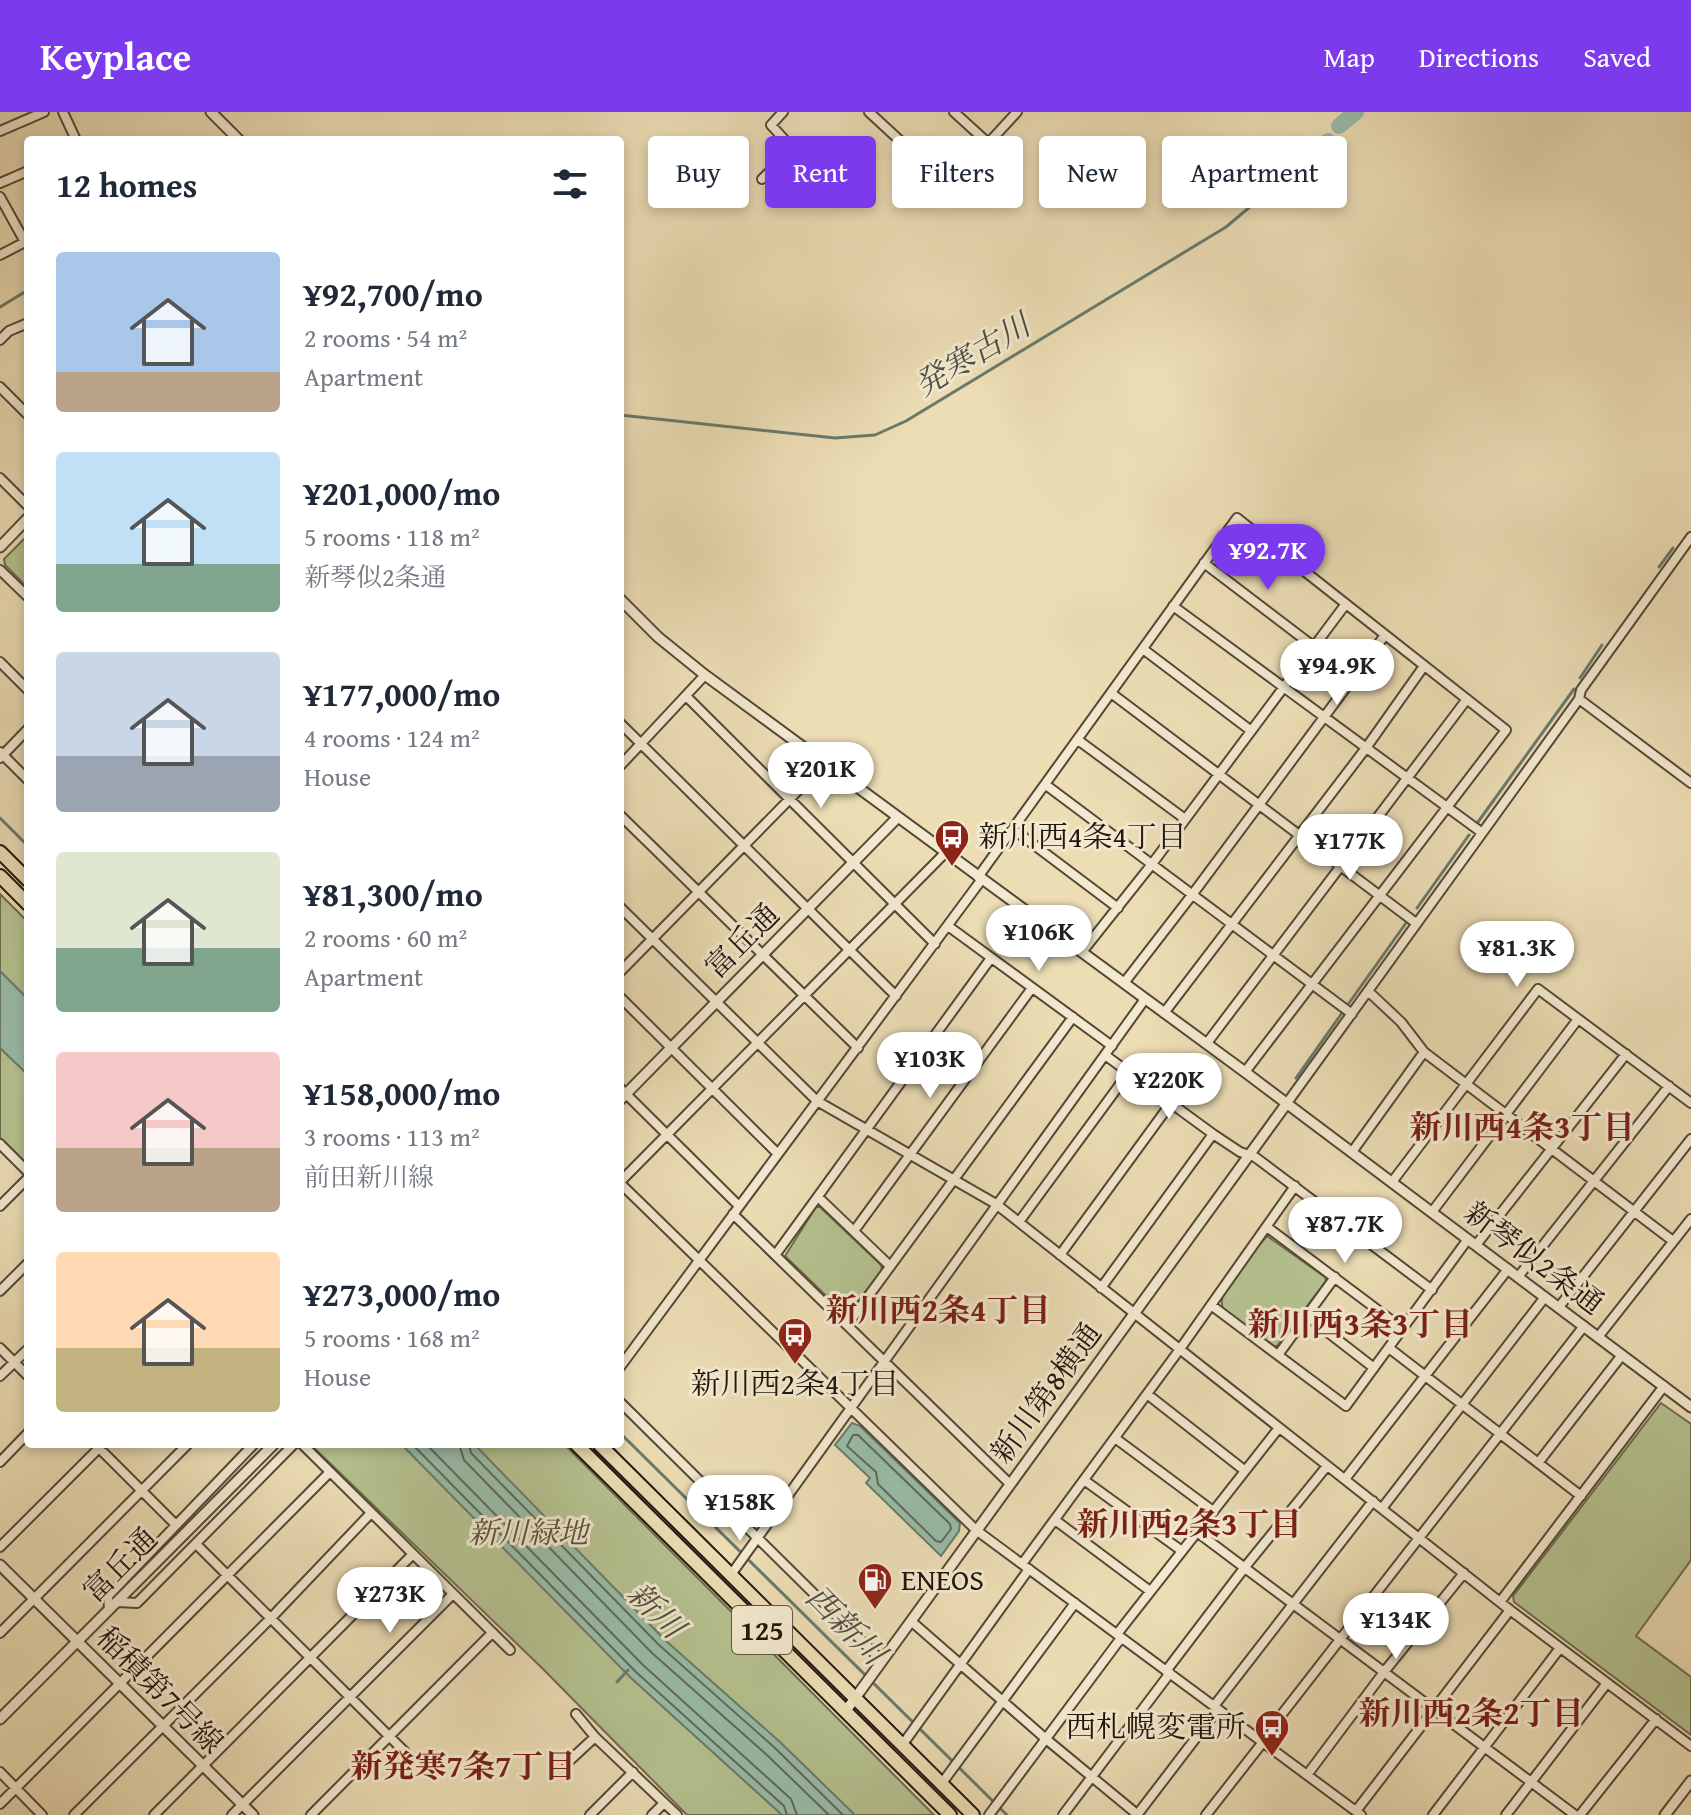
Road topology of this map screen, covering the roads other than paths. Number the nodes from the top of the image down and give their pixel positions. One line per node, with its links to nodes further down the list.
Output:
1 (63, 112): 9 (street)
2 (211, 112): 10 (street)
3 (783, 112): 15 (street)
4 (869, 112): 11 (street)
5 (954, 112): 12 (street)
6 (1017, 112): 13 (street)
7 (40, 113): 8 (street)
8 (0, 131)
9 (74, 136)
10 (235, 136)
11 (895, 136)
12 (980, 136)
13 (995, 136)
14 (24, 173): 16 (street)
15 (762, 179)
16 (0, 183)
17 (0, 197): 18 (street)
18 (24, 240)
19 (24, 243): 20 (street)
20 (0, 255)
21 (24, 325): 22 (street)
22 (0, 340)
23 (0, 387): 24 (street)
24 (24, 411)
25 (0, 478): 26 (street)
26 (24, 502)
27 (24, 522): 29 (street)
28 (1691, 537): 47 (street)
29 (0, 547)
30 (1204, 563): 34 (street); 35 (street); 37 (street)
31 (0, 570): 32 (street)
32 (24, 593)
33 (624, 603): 41 (street, 新琴似2条通)
34 (1345, 605): 36 (street); 37 (street)
35 (1173, 606): 38 (street); 43 (street)
36 (1385, 635): 40 (street); 48 (street)
37 (1313, 646): 43 (street)
38 (1143, 649): 44 (street); 50 (street)
39 (0, 662): 42 (street)
40 (1424, 666): 46 (street); 54 (street)
41 (705, 675): 45 (street); 57 (street, 新琴似2条通)
42 (24, 686)
43 (1282, 686): 48 (street); 50 (street)
44 (1111, 693): 52 (street); 58 (street)
45 (686, 696): 53 (street); 63 (street)
46 (1467, 699): 60 (street); 65 (street)
47 (1579, 699): 61 (street); 70 (street)
48 (1325, 718): 54 (street); 64 (street)
49 (624, 727): 53 (street)
50 (1250, 730): 58 (street)
51 (24, 733): 55 (street)
52 (1078, 740): 62 (street); 68 (street)
53 (641, 744): 56 (street); 72 (street)
54 (1366, 748): 60 (street); 71 (street)
55 (1, 755): 59 (street)
56 (624, 762)
57 (825, 763): 63 (street); 66 (street, 新琴似2条通)
58 (1219, 774): 64 (street); 68 (street)
59 (24, 776)
60 (1408, 778): 65 (street); 77 (street)
61 (1691, 783)
62 (1046, 785): 69 (street); 76 (street)
63 (789, 801): 72 (street); 75 (street)
64 (1259, 803): 71 (street); 82 (street)
65 (1447, 807): 70 (street); 83 (street)
66 (898, 817): 74 (street, 新琴似2条通); 75 (street, 富丘通)
67 (624, 819): 81 (street)
68 (1185, 819): 76 (street)
69 (1013, 829): 80 (street); 87 (street)
70 (1481, 832): 89 (street)
71 (1299, 834): 77 (street); 90 (street)
72 (744, 846): 81 (street); 86 (street)
73 (0, 852): 79 (main road)
74 (946, 852): 80 (street, 新琴似2条通); 85 (street)
75 (853, 863): 85 (street); 86 (street, 富丘通)
76 (1152, 864): 82 (street); 87 (street)
77 (1342, 866): 83 (street); 97 (street)
78 (0, 876): 84 (main road)
79 (24, 876)
80 (980, 878): 91 (street); 95 (street, 新琴似2条通)
81 (699, 892): 92 (street); 96 (street)
82 (1192, 895): 90 (street); 100 (street)
83 (1379, 895): 89 (street); 101 (street)
84 (24, 900)
85 (895, 903): 93 (street); 94 (street)
86 (808, 908): 94 (street); 96 (street, 富丘通)
87 (1118, 908): 95 (street)
88 (624, 911): 92 (street)
89 (1416, 923): 103 (street)
90 (1232, 924): 97 (street); 109 (street)
91 (948, 926): 93 (street); 98 (street)
92 (652, 939): 99 (street); 108 (street)
93 (935, 944): 105 (street)
94 (850, 950): 104 (street); 105 (street)
95 (1082, 952): 100 (street, 新琴似2条通)
96 (763, 954): 104 (street); 108 (street, 富丘通)
97 (1275, 957): 101 (street); 114 (street)
98 (991, 958): 102 (street); 133 (street)
99 (624, 968)
100 (1124, 983): 106 (street, 新琴似2条通)
101 (1311, 984): 110 (street); 122 (street)
102 (1032, 988): 111 (street); 141 (street)
103 (1368, 991): 110 (street); 118 (street)
104 (805, 995): 113 (street); 117 (street)
105 (896, 996): 117 (street)
106 (1145, 999): 109 (street, 新琴似2条通); 115 (street)
107 (624, 1001): 116 (street)
108 (716, 1002): 113 (street); 116 (street, 富丘通)
109 (1164, 1013): 114 (street, 新琴似2条通)
110 (1352, 1014): 130 (street)
111 (1073, 1017): 115 (street); 146 (street)
112 (1578, 1019): 119 (street); 123 (street); 132 (street)
113 (757, 1042): 125 (street); 128 (street)
114 (1207, 1043): 122 (street, 新琴似2条通)
115 (1112, 1046): 120 (street)
116 (671, 1047): 125 (street); 126 (street, 富丘通)
117 (858, 1048): 128 (street)
118 (1424, 1052): 123 (street); 139 (street)
119 (1626, 1054): 124 (street); 138 (street)
120 (1105, 1055): 121 (street); 152 (street)
121 (1129, 1072): 129 (street); 159 (street)
122 (1245, 1072): 130 (street, 新琴似2条通)
123 (1466, 1084): 132 (street); 148 (street)
124 (1669, 1086): 131 (street); 147 (street)
125 (713, 1088): 134 (street); 140 (street)
126 (624, 1092)
127 (624, 1096): 134 (street)
128 (817, 1101): 133 (street); 140 (street)
129 (1171, 1103): 135 (street); 165 (street)
130 (1287, 1103): 139 (street, 新琴似2条通); 142 (street, 新川第8横通)
131 (1691, 1103)
132 (1508, 1116): 138 (street); 155 (street)
133 (866, 1129): 141 (street); 151 (street)
134 (667, 1134): 145 (street); 154 (street)
135 (1213, 1134): 142 (street); 172 (street)
136 (1691, 1139): 156 (street)
137 (0, 1144): 143 (street)
138 (1551, 1148): 147 (street); 163 (street)
139 (1352, 1152): 148 (street, 新琴似2条通)
140 (778, 1154): 154 (street)
141 (910, 1154): 146 (street); 161 (street)
142 (1248, 1155): 149 (street); 178 (street, 新川第8横通)
143 (24, 1171)
144 (24, 1179): 153 (street)
145 (624, 1179)
146 (953, 1179): 152 (street); 167 (street)
147 (1595, 1181): 156 (street); 171 (street)
148 (1392, 1182): 155 (street, 新琴似2条通)
149 (1295, 1186): 160 (street); 173 (street)
150 (624, 1187): 166 (street)
151 (818, 1197): 161 (street); 164 (street)
152 (996, 1204): 159 (street); 190 (street)
153 (0, 1206)
154 (739, 1206): 157 (street)
155 (1432, 1212): 163 (street, 新琴似2条通)
156 (1635, 1212): 162 (street); 177 (street)
157 (733, 1214): 164 (street); 166 (street)
158 (1691, 1219): 162 (street)
159 (1019, 1222): 165 (street)
160 (1267, 1227): 170 (street); 176 (street)
161 (854, 1231): 167 (street)
162 (1673, 1241): 183 (street)
163 (1472, 1242): 169 (street, 新琴似2条通); 173 (street)
164 (776, 1254): 180 (street)
165 (1060, 1255): 172 (street)
166 (699, 1261): 192 (street); 201 (street)
167 (890, 1266): 180 (street)
168 (24, 1267): 174 (street)
169 (1508, 1269): 171 (street, 新琴似2条通); 196 (street)
170 (1335, 1277): 179 (street); 182 (street)
171 (1518, 1277): 175 (street, 新琴似2条通)
172 (1101, 1288): 178 (street)
173 (1432, 1290): 182 (street)
174 (0, 1291)
175 (1545, 1297): 177 (street, 新琴似2条通); 199 (street)
176 (1211, 1305): 186 (street); 188 (street)
177 (1559, 1307): 181 (street, 新琴似2条通)
178 (1134, 1314): 186 (street); 223 (street, 新川第8横通)
179 (1307, 1316): 188 (street); 193 (street)
180 (848, 1324): 190 (street)
181 (1584, 1326): 183 (street, 新琴似2条通); 204 (street)
182 (1403, 1329): 185 (street)
183 (1598, 1337): 189 (street, 新琴似2条通)
184 (0, 1348): 191 (street)
185 (1389, 1348): 193 (street); 196 (street)
186 (1180, 1349): 198 (street); 203 (street)
187 (24, 1353): 191 (street)
188 (1278, 1355): 193 (street)
189 (1622, 1355): 197 (street, 新琴似2条通); 217 (street)
190 (885, 1360): 201 (street); 223 (street)
191 (14, 1362): 194 (street); 195 (street)
192 (624, 1362)
193 (1374, 1368)
194 (24, 1372)
195 (0, 1376)
196 (1426, 1377): 199 (street); 221 (street)
197 (1664, 1386): 202 (street, 新琴似2条通); 225 (street)
198 (1147, 1394): 206 (street); 219 (street)
199 (1462, 1405): 204 (street); 227 (street)
200 (624, 1406): 235 (street)
201 (850, 1407): 232 (street); 235 (street)
202 (1691, 1407)
203 (1278, 1429): 218 (street); 219 (street)
204 (1501, 1435): 217 (street); 234 (street)
205 (24, 1437): 216 (street)
206 (1115, 1438): 222 (street); 228 (street)
207 (96, 1448): 237 (street)
208 (102, 1448): 224 (street)
209 (184, 1448): 224 (street)
210 (250, 1448): 231 (street)
211 (270, 1448): 249 (street, 富丘通)
212 (290, 1448): 236 (street)
213 (306, 1448): 220 (street)
214 (580, 1448): 276 (main road, 125)
215 (603, 1448): 245 (main road, 125)
216 (0, 1462)
217 (1538, 1463): 225 (street)
218 (1327, 1466): 221 (street); 242 (street)
219 (1244, 1470): 228 (street)
220 (330, 1472): 229 (street); 244 (street)
221 (1345, 1479): 226 (street)
222 (1084, 1480): 230 (street); 238 (street)
223 (1010, 1484): 232 (street, 新川第8横通)
224 (142, 1489): 231 (street); 248 (street)
225 (1581, 1496): 250 (street)
226 (1373, 1501): 227 (street); 252 (street)
227 (1383, 1507): 234 (street)
228 (1213, 1511): 233 (street)
229 (371, 1513): 239 (street); 255 (street)
230 (1055, 1520): 241 (street); 246 (street)
231 (175, 1524): 253 (street)
232 (976, 1530): 241 (street); 256 (street, 新川第8横通)
233 (1197, 1532): 238 (street); 242 (street)
234 (1419, 1537): 243 (street); 260 (street)
235 (757, 1538): 245 (street); 265 (street)
236 (197, 1545): 244 (street); 249 (street)
237 (0, 1547)
238 (1182, 1551): 246 (street)
239 (413, 1554): 247 (street); 264 (street)
240 (0, 1565): 248 (street, 稲積第7号線)
241 (1025, 1566): 251 (street); 266 (street)
242 (1245, 1567): 252 (street); 267 (street)
243 (1464, 1573): 250 (street); 268 (street)
244 (227, 1575): 255 (street); 270 (street)
245 (730, 1576): 272 (main road, 125)
246 (1150, 1591): 259 (street)
247 (453, 1594): 258 (street); 271 (street)
248 (35, 1598): 257 (street); 261 (street, 稲積第7号線)
249 (117, 1602): 253 (street, 富丘通)
250 (1500, 1602): 254 (street)
251 (1075, 1603): 259 (street); 273 (street)
252 (1293, 1603): 260 (street); 274 (street)
253 (109, 1610): 261 (street, 富丘通)
254 (1510, 1610): 262 (street); 275 (street)
255 (271, 1618): 264 (street); 280 (street)
256 (911, 1621): 265 (street, 新川第8横通); 266 (street)
257 (0, 1633)
258 (492, 1633): 263 (street); 281 (street)
259 (1119, 1636): 267 (street); 283 (street)
260 (1340, 1639): 268 (street); 284 (street)
261 (78, 1641): 270 (street, 稲積第7号線); 278 (street, 富丘通)
262 (1560, 1648): 269 (street); 287 (street)
263 (510, 1650)
264 (309, 1657): 271 (street); 290 (street)
265 (882, 1661): 272 (street, 新川第8横通)
266 (960, 1664): 273 (street); 285 (street)
267 (1168, 1672): 274 (street); 294 (street)
268 (1384, 1672): 275 (street); 293 (street)
269 (1607, 1683): 279 (street); 296 (street)
270 (120, 1685): 280 (street, 稲積第7号線); 298 (street)
271 (350, 1698): 281 (street); 301 (street)
272 (855, 1699): 276 (street, 新川第8横通); 285 (main road, 125)
273 (1003, 1702): 283 (street); 297 (street)
274 (1216, 1707): 284 (street); 316 (street)
275 (1434, 1709): 287 (street); 303 (street)
276 (845, 1712): 313 (main road, 125)
277 (576, 1714): 282 (street)
278 (0, 1719)
279 (1656, 1719): 286 (street); 320 (street)
280 (162, 1726): 290 (street, 稲積第7号線); 305 (street)
281 (389, 1737): 288 (street); 309 (street)
282 (595, 1737): 289 (street); 292 (street)
283 (1046, 1739): 294 (street); 302 (street)
284 (1262, 1742): 293 (street); 317 (street)
285 (903, 1744): 297 (main road, 125)
286 (1691, 1746)
287 (1485, 1747): 296 (street); 318 (street)
288 (405, 1752)
289 (567, 1763)
290 (203, 1766): 301 (street, 稲積第7号線); 306 (street)
291 (0, 1772): 298 (street)
292 (633, 1772): 299 (street); 310 (street)
293 (1307, 1775): 303 (street)
294 (1091, 1777): 315 (street); 316 (street)
295 (1691, 1781): 321 (street)
296 (1531, 1782): 319 (street); 320 (street)
297 (942, 1783): 314 (main road, 125)
298 (15, 1788): 300 (street); 304 (street)
299 (664, 1803): 311 (street); 312 (street)
300 (0, 1804)
301 (242, 1805): 307 (street); 308 (street, 稲積第7号線)
302 (991, 1812)
303 (1358, 1813)
304 (42, 1815)
305 (74, 1815)
306 (154, 1815)
307 (232, 1815)
308 (253, 1815)
309 (311, 1815)
310 (590, 1815)
311 (652, 1815)
312 (677, 1815)
313 (950, 1815)
314 (973, 1815)
315 (1063, 1815)
316 (1137, 1815)
317 (1206, 1815)
318 (1433, 1815)
319 (1506, 1815)
320 (1578, 1815)
321 (1665, 1815)

